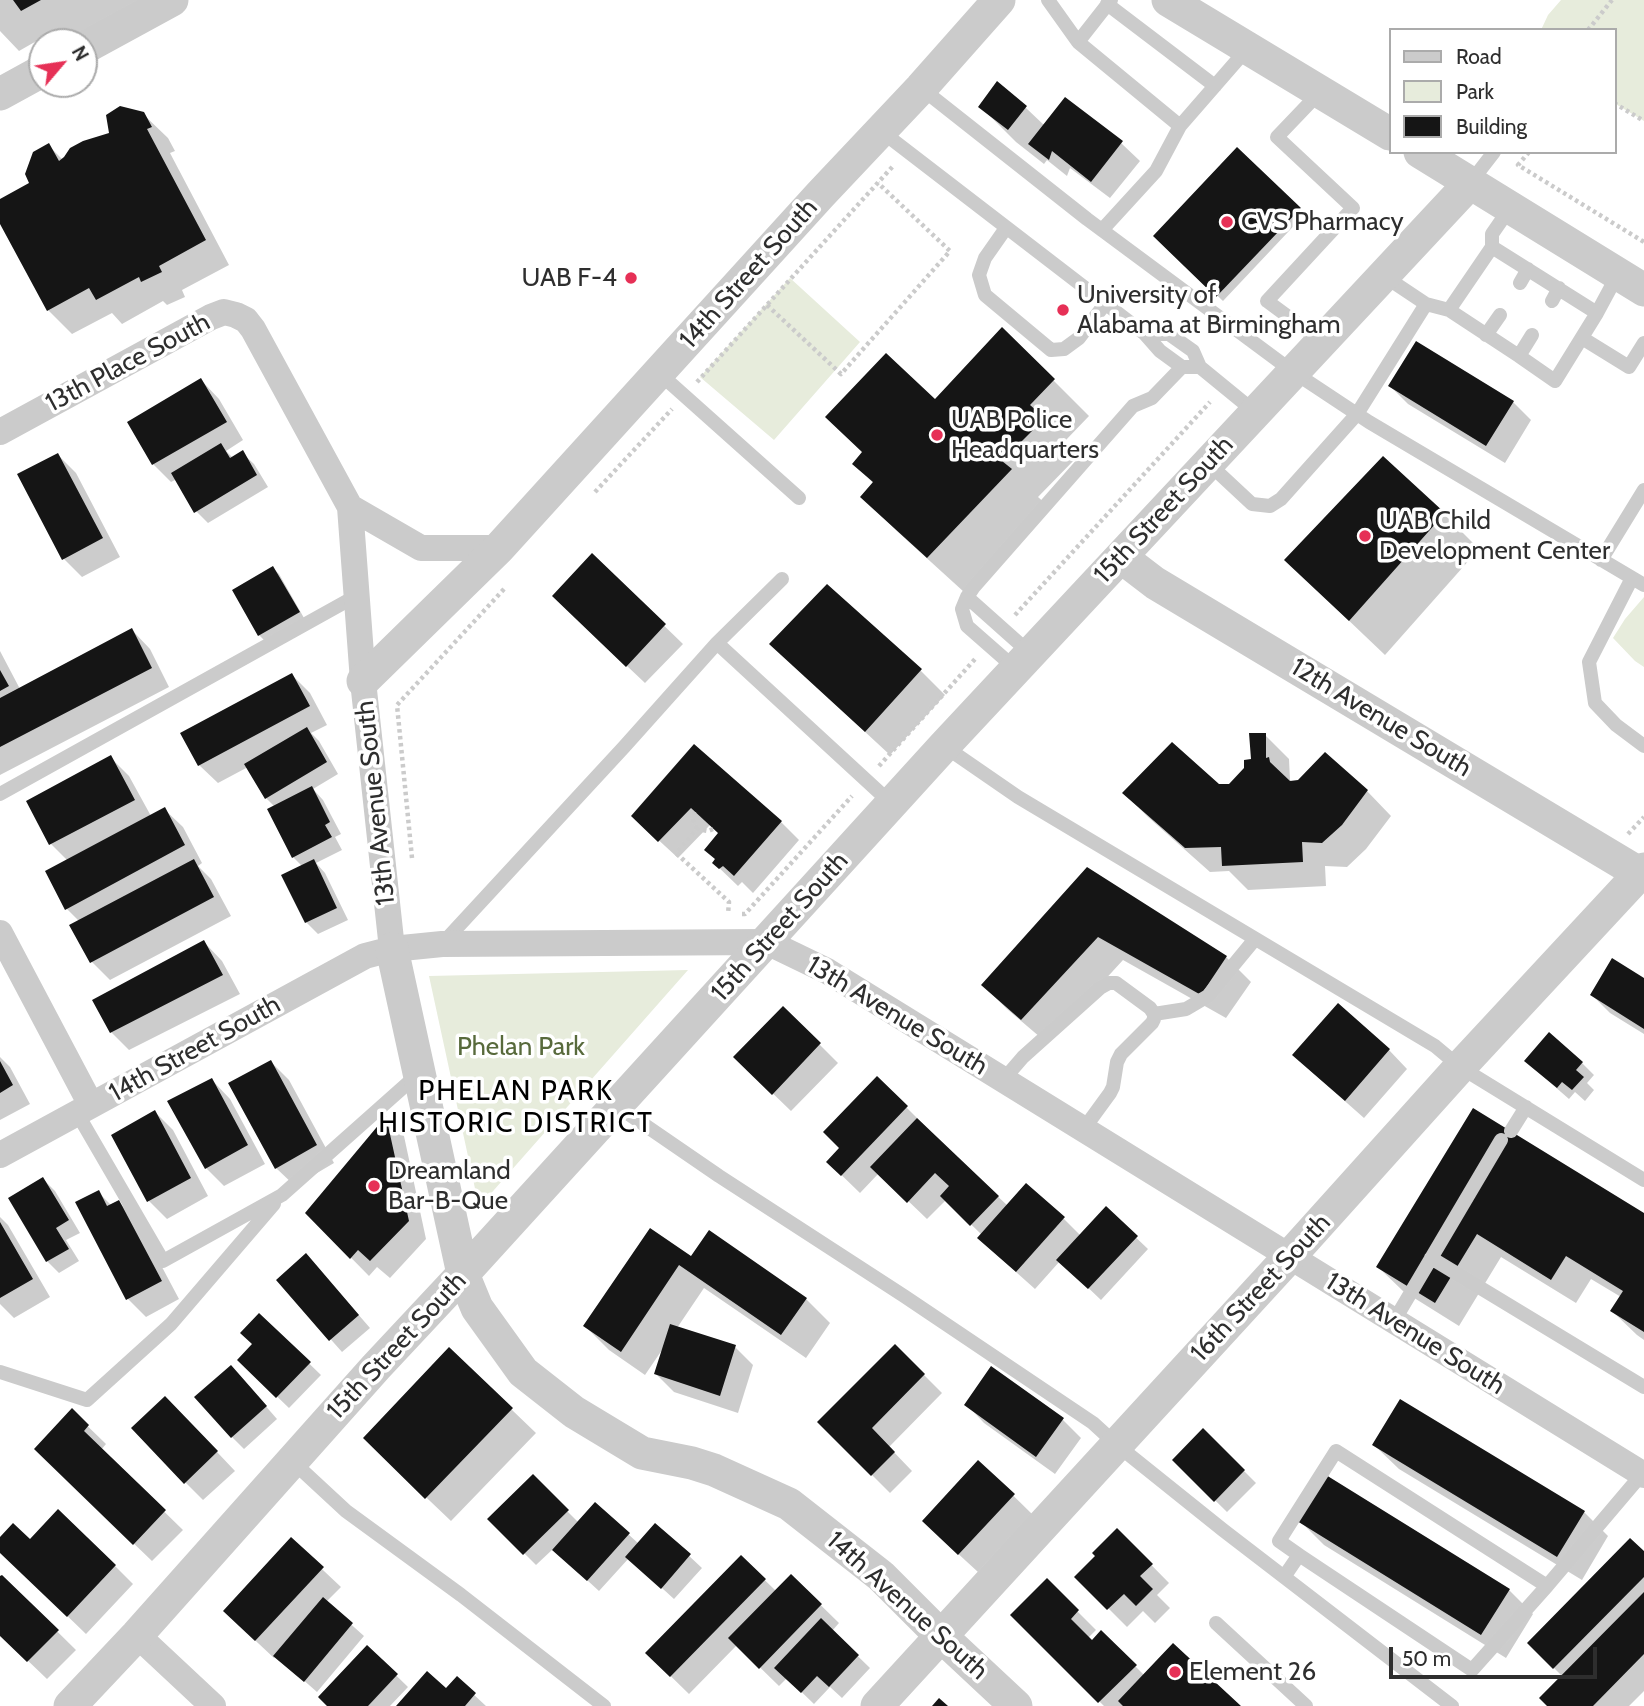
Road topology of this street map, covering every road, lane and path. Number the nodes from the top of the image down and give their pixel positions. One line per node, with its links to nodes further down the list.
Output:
1 (172, 0): 8 (street)
2 (999, 0): 12 (street, 14th Street South)
3 (1048, 0): 9 (lane)
4 (1168, 0): 10 (street)
5 (1612, 0): 7 (path)
6 (1109, 2): 9 (lane); 11 (lane)
7 (1590, 28)
8 (98, 40)
9 (1078, 42): 16 (lane)
10 (1248, 48): 11 (lane); 13 (street)
11 (1215, 86): 16 (lane)
12 (921, 88): 17 (street, 14th Street South); 27 (lane)
13 (1320, 92): 18 (street); 45 (lane)
14 (1616, 104): 15 (path)
15 (1644, 121)
16 (1181, 127): 27 (lane)
17 (881, 131): 19 (lane); 51 (street, 14th Street South)
18 (1388, 133)
19 (907, 151): 23 (path); 26 (lane)
20 (1423, 154): 24 (street)
21 (1492, 154): 24 (lane, 15th Street South)
22 (1527, 154): 28 (path)
23 (878, 183): 36 (path); 36 (path)
24 (1470, 183): 25 (street); 31 (street, 15th Street South)
25 (1510, 208): 29 (lane); 32 (street)
26 (1006, 228): 34 (lane); 34 (lane)
27 (1102, 230): 50 (lane)
28 (1644, 242)
29 (1492, 247): 30 (lane); 37 (lane)
30 (1528, 269): 33 (lane); 38 (lane)
31 (1382, 275): 35 (lane); 45 (street, 15th Street South)
32 (1631, 282): 38 (lane)
33 (1520, 283)
34 (1105, 304): 41 (lane)
35 (1426, 304): 37 (lane); 55 (lane)
36 (767, 305): 53 (path)
37 (1449, 310): 42 (lane)
38 (1597, 313): 44 (lane)
39 (1500, 315): 42 (lane)
40 (253, 330): 56 (street, 13th Place South); 61 (street, 13th Avenue South)
41 (1145, 334): 48 (lane); 49 (lane)
42 (1486, 335): 47 (lane)
43 (1532, 335): 47 (lane)
44 (1582, 338): 46 (lane); 47 (lane)
45 (1321, 341): 50 (street, 15th Street South)
46 (1644, 343)
47 (1519, 356)
48 (1182, 367): 49 (lane); 69 (lane)
49 (1200, 367): 52 (lane)
50 (1292, 371): 54 (street, 15th Street South); 55 (lane)
51 (659, 373): 53 (lane); 62 (street, 14th Street South)
52 (1224, 386): 54 (lane); 70 (path)
53 (685, 396): 59 (path); 60 (lane)
54 (1255, 412): 57 (street, 15th Street South)
55 (1357, 414): 57 (lane); 64 (lane)
56 (0, 432)
57 (1208, 463): 63 (street, 15th Street South)
58 (1644, 490): 64 (lane)
59 (592, 495)
60 (800, 498)
61 (350, 507): 62 (street); 68 (street, 13th Avenue South)
62 (499, 548): 74 (street, 14th Street South)
63 (1121, 557): 73 (street, 15th Street South); 86 (street, 12th Avenue South)
64 (1601, 560): 66 (lane)
65 (782, 579): 71 (lane)
66 (1638, 582): 76 (lane)
67 (508, 585): 85 (path)
68 (356, 596): 74 (street, 13th Avenue South); 78 (lane)
69 (967, 597): 70 (lane); 72 (lane)
70 (1002, 628): 73 (lane)
71 (717, 643): 77 (lane); 90 (lane)
72 (988, 644): 73 (lane); 77 (path)
73 (1023, 661): 75 (street, 15th Street South)
74 (363, 681): 91 (street, 13th Avenue South)
75 (944, 746): 79 (street, 15th Street South); 88 (lane)
76 (1644, 746)
77 (865, 781): 79 (lane); 82 (path)
78 (0, 794)
79 (892, 804): 89 (street, 15th Street South)
80 (694, 812): 82 (path)
81 (1644, 817): 84 (path)
82 (697, 829): 83 (path)
83 (713, 829)
84 (1628, 835)
85 (413, 864)
86 (1643, 873): 93 (street, 16th Street South)
87 (0, 933): 98 (street)
88 (1255, 939): 92 (lane); 93 (lane)
89 (767, 942): 90 (street, 13th Avenue South); 95 (street, 13th Avenue South); 96 (street, 15th Street South)
90 (442, 944): 91 (street, 13th Avenue South)
91 (392, 949): 94 (street, 14th Avenue South); 98 (street, 14th Street South)
92 (1154, 1014): 95 (lane); 99 (lane)
93 (1460, 1067): 97 (lane); 103 (street, 16th Street South)
94 (418, 1074): 102 (lane); 105 (street, 14th Avenue South)
95 (1004, 1079): 99 (street, 13th Avenue South)
96 (615, 1105): 105 (street, 15th Street South); 109 (lane)
97 (1526, 1107): 101 (lane); 104 (lane)
98 (84, 1109): 100 (street, 14th Street South); 102 (lane)
99 (1083, 1130): 103 (street, 13th Avenue South)
100 (0, 1155)
101 (1644, 1180)
102 (282, 1195): 107 (lane)
103 (1289, 1257): 106 (street, 13th Avenue South); 109 (street, 16th Street South)
104 (1431, 1258): 106 (lane); 108 (lane)
105 (463, 1273): 110 (street, 15th Street South); 117 (street, 14th Avenue South)
106 (1394, 1321): 111 (street, 13th Avenue South)
107 (0, 1372)
108 (1644, 1387)
109 (1116, 1445): 113 (lane); 117 (street, 16th Street South)
110 (292, 1461): 116 (street, 15th Street South); 120 (lane)
111 (1643, 1474): 114 (lane)
112 (1299, 1555): 113 (lane); 114 (lane); 114 (lane)
113 (1284, 1577): 124 (lane)
114 (1547, 1586)
115 (1216, 1623): 123 (lane)
116 (136, 1635): 118 (street, 15th Street South); 119 (street)
117 (941, 1636): 121 (street, 16th Street South); 122 (street, 14th Avenue South)
118 (73, 1705)
119 (213, 1706)
120 (604, 1706)
121 (877, 1706)
122 (1016, 1706)
123 (1306, 1706)
124 (1452, 1706)

